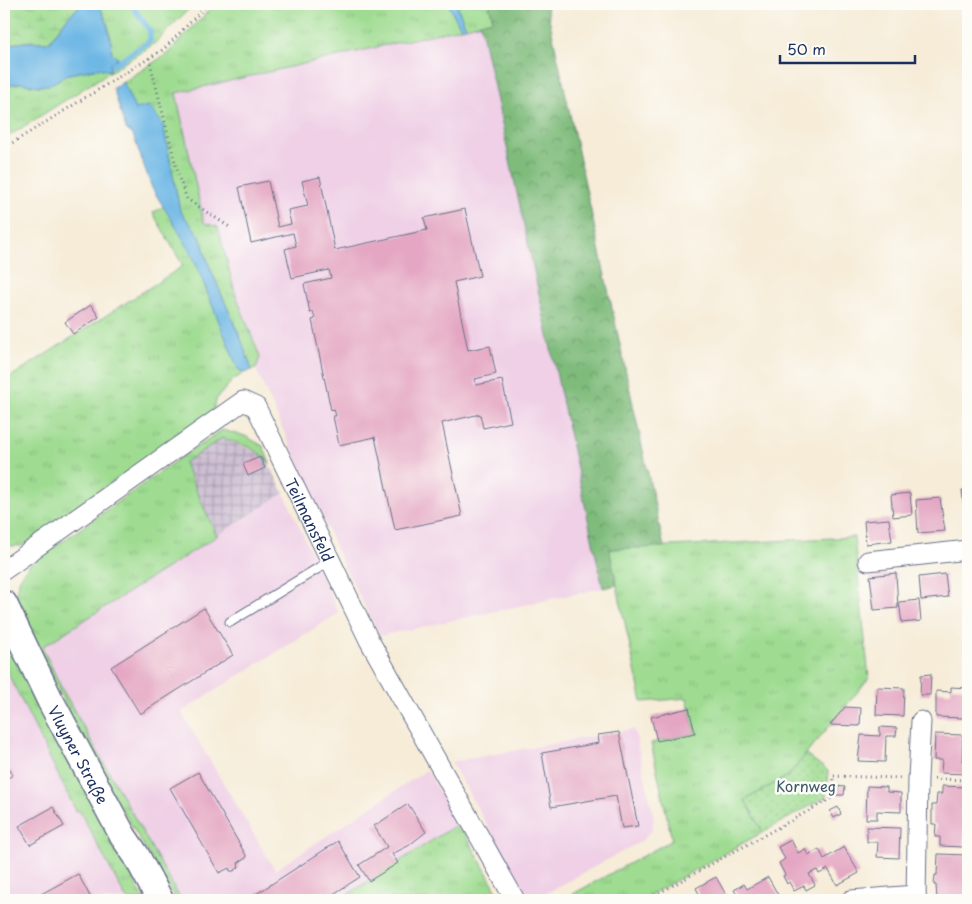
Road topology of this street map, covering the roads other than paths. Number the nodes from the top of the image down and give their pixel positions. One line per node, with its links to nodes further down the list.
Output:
1 (968, 550): 3 (street)
2 (330, 561): 4 (street, Teilmansfeld); 6 (lane); 10 (street, Teilmansfeld)
3 (868, 561)
4 (4, 570)
5 (4, 604): 9 (main road, Vluyner Straße)
6 (230, 622)
7 (921, 721): 8 (street)
8 (916, 897): 11 (street)
9 (160, 900)
10 (515, 900)
11 (851, 900)

